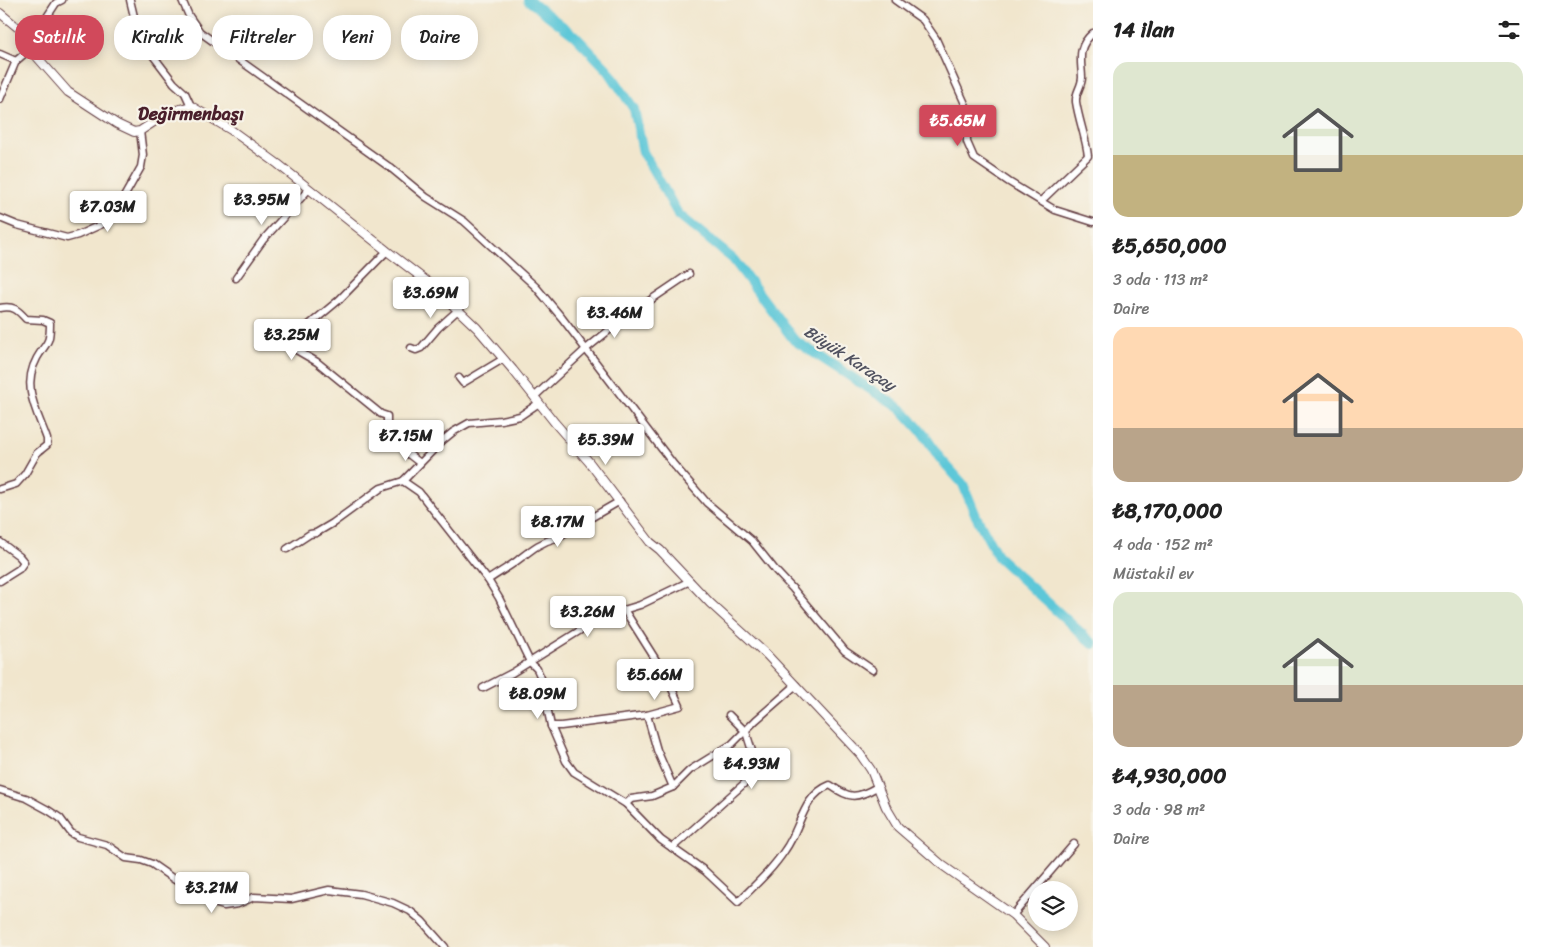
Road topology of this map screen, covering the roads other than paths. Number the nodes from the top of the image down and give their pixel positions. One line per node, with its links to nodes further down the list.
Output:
1 (62, 0): 6 (street)
2 (130, 0): 14 (street)
3 (182, 0): 26 (street)
4 (895, 0): 17 (street)
5 (0, 13): 7 (street)
6 (48, 15)
7 (15, 25)
8 (1093, 34): 17 (street)
9 (0, 54): 10 (street)
10 (15, 60)
11 (16, 60): 13 (street)
12 (40, 60): 15 (street)
13 (0, 99)
14 (191, 106): 15 (street); 16 (street)
15 (140, 131): 18 (street)
16 (310, 189): 20 (street); 22 (street)
17 (1041, 201): 19 (street)
18 (0, 218)
19 (1093, 222)
20 (387, 252): 24 (street); 30 (street)
21 (689, 274): 26 (street)
22 (236, 278)
23 (0, 308): 32 (street)
24 (458, 310): 25 (street); 27 (street)
25 (411, 348)
26 (586, 350): 29 (street); 41 (street)
27 (503, 358): 28 (street); 29 (street)
28 (459, 378)
29 (537, 400): 30 (street); 33 (street)
30 (420, 463): 31 (street)
31 (403, 481): 35 (street); 36 (street)
32 (0, 489)
33 (620, 501): 36 (street); 38 (street)
34 (0, 542): 37 (street)
35 (287, 549)
36 (488, 580): 40 (street)
37 (0, 581)
38 (690, 581): 39 (street); 42 (street)
39 (625, 611): 40 (street); 44 (street)
40 (530, 662): 43 (street); 46 (street)
41 (873, 670)
42 (796, 685): 47 (street); 49 (street)
43 (483, 688)
44 (647, 715): 46 (street); 48 (street)
45 (729, 715): 47 (street)
46 (551, 726): 51 (street)
47 (746, 732): 48 (street); 53 (street)
48 (673, 787): 51 (street)
49 (877, 787): 53 (street); 54 (street)
50 (0, 790): 55 (street)
51 (626, 804): 53 (street)
52 (1074, 844): 54 (street)
53 (672, 848)
54 (1013, 915): 56 (street)
55 (445, 947)
56 (1045, 947)

